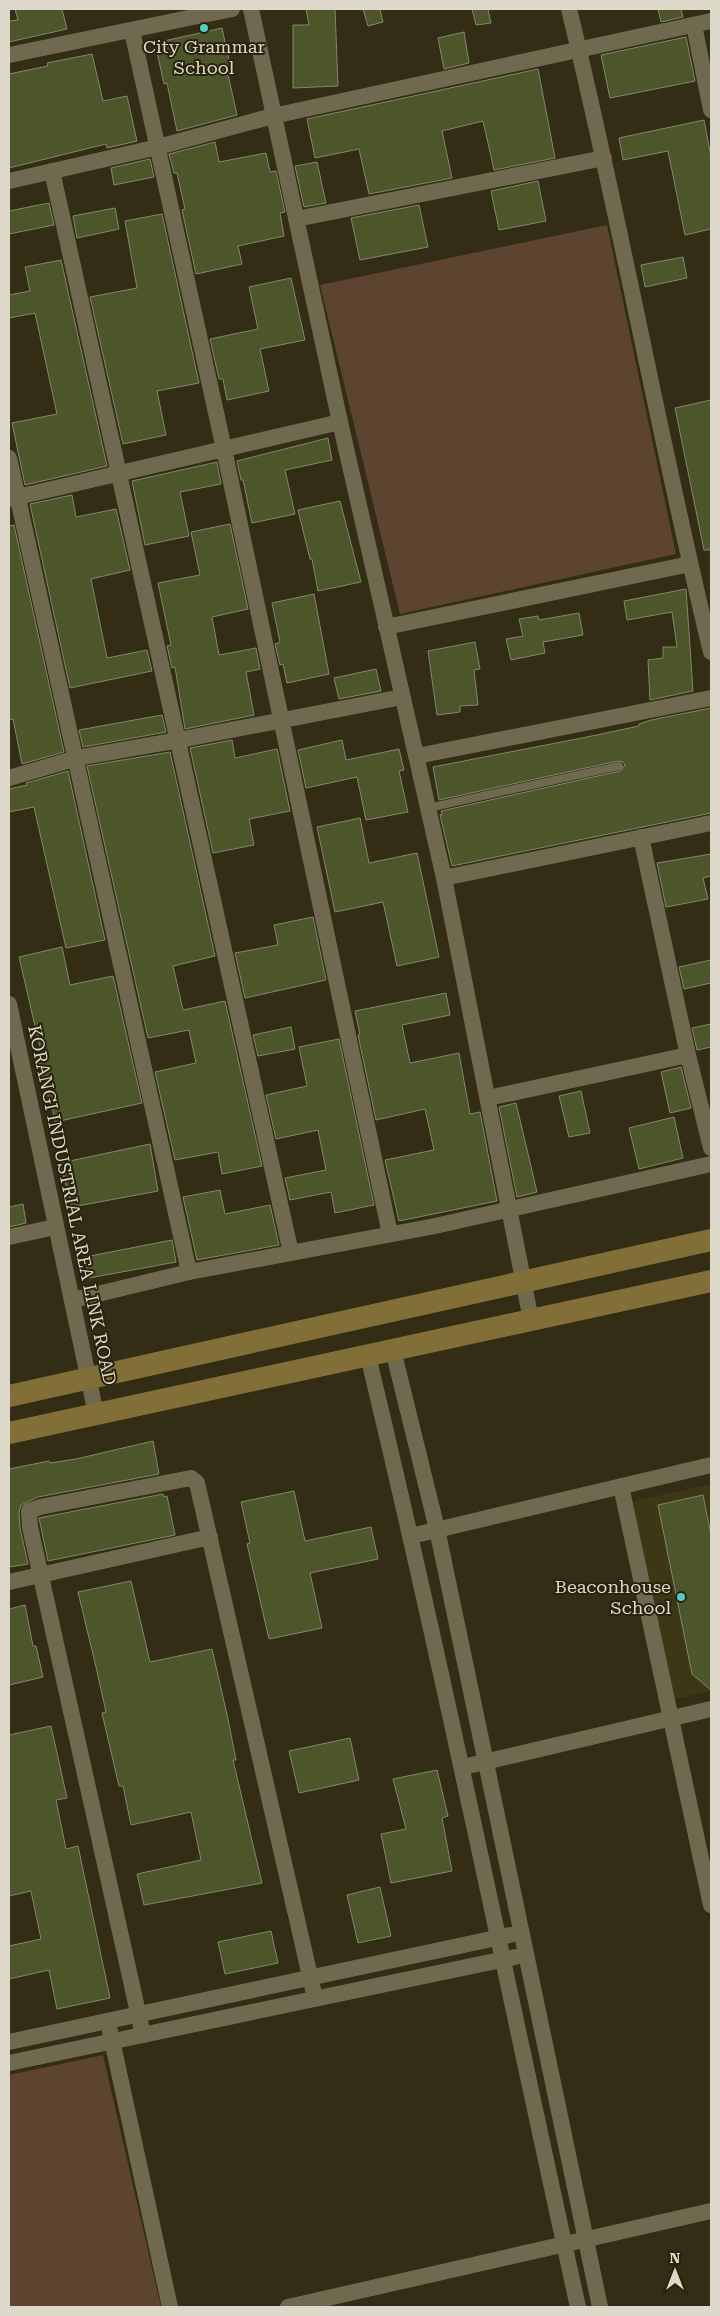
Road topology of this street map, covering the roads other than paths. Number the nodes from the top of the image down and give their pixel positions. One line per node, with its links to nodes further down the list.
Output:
1 (232, 9): 6 (street)
2 (251, 9): 10 (street)
3 (570, 9): 7 (street)
4 (711, 21): 5 (street)
5 (694, 25): 7 (street); 9 (street)
6 (132, 31): 8 (street); 11 (street)
7 (579, 49): 10 (street); 12 (street)
8 (9, 55)
9 (711, 110)
10 (274, 116): 11 (street); 15 (street)
11 (158, 147): 13 (street); 17 (street)
12 (604, 158): 15 (street); 21 (street)
13 (52, 171): 14 (street); 19 (street)
14 (9, 181)
15 (296, 219): 16 (street)
16 (340, 422): 17 (street); 22 (street)
17 (224, 449): 19 (street); 26 (street)
18 (9, 458): 20 (street)
19 (118, 472): 20 (street); 27 (street)
20 (13, 498): 29 (street)
21 (690, 564): 22 (street); 23 (street)
22 (386, 627): 24 (street)
23 (711, 652)
24 (402, 697): 26 (street); 28 (street)
25 (711, 698): 28 (street)
26 (281, 720): 27 (street); 43 (street)
27 (179, 740): 29 (street); 46 (street)
28 (417, 756): 32 (street)
29 (77, 758): 31 (street); 47 (street)
30 (619, 766): 32 (lane)
31 (9, 778)
32 (428, 808): 35 (street)
33 (711, 823): 34 (street)
34 (641, 837): 35 (street); 37 (street)
35 (444, 878): 38 (street)
36 (9, 1004): 42 (street, KORANGI INDUSTRIAL AREA LINK ROAD)
37 (688, 1055): 38 (street); 39 (street)
38 (488, 1098): 41 (street)
39 (711, 1148)
40 (711, 1164): 41 (street)
41 (510, 1208): 43 (street); 49 (street)
42 (55, 1226): 44 (street); 50 (street, KORANGI INDUSTRIAL AREA LINK ROAD)
43 (390, 1234): 46 (street)
44 (9, 1237)
45 (711, 1240): 49 (street)
46 (291, 1252): 47 (street)
47 (189, 1272): 50 (street)
48 (711, 1281): 51 (street)
49 (525, 1282): 51 (street); 54 (street)
50 (73, 1300): 54 (street, KORANGI INDUSTRIAL AREA LINK ROAD)
51 (531, 1320): 52 (street)
52 (393, 1350): 53 (street); 60 (street)
53 (368, 1356): 56 (street); 61 (street)
54 (87, 1378): 55 (street); 56 (street, KORANGI INDUSTRIAL AREA LINK ROAD)
55 (9, 1396)
56 (96, 1414): 57 (street)
57 (9, 1433)
58 (711, 1465): 59 (street)
59 (621, 1486): 60 (street); 66 (street)
60 (437, 1529): 61 (street); 67 (street)
61 (411, 1536): 68 (street)
62 (210, 1537): 63 (street); 63 (street); 74 (street)
63 (41, 1574): 64 (street); 76 (street)
64 (9, 1582)
65 (711, 1709): 66 (street)
66 (670, 1719): 67 (street); 69 (street)
67 (487, 1761): 68 (street); 70 (street)
68 (463, 1767): 71 (street)
69 (711, 1905)
70 (522, 1933): 71 (street); 72 (street)
71 (499, 1937): 73 (street); 74 (street)
72 (527, 1954): 73 (street); 83 (street)
73 (504, 1959): 75 (street); 84 (street)
74 (310, 1976): 75 (street); 76 (street)
75 (316, 1998): 78 (street)
76 (139, 2015): 77 (street); 78 (street)
77 (107, 2021): 79 (street); 80 (street)
78 (143, 2035): 79 (street)
79 (112, 2041): 81 (street); 86 (street)
80 (9, 2042)
81 (9, 2063)
82 (711, 2211): 83 (street)
83 (585, 2239): 84 (street); 89 (street)
84 (564, 2244): 85 (street); 88 (street)
85 (318, 2304): 87 (street)
86 (170, 2307)
87 (288, 2307)
88 (578, 2307)
89 (600, 2307)

